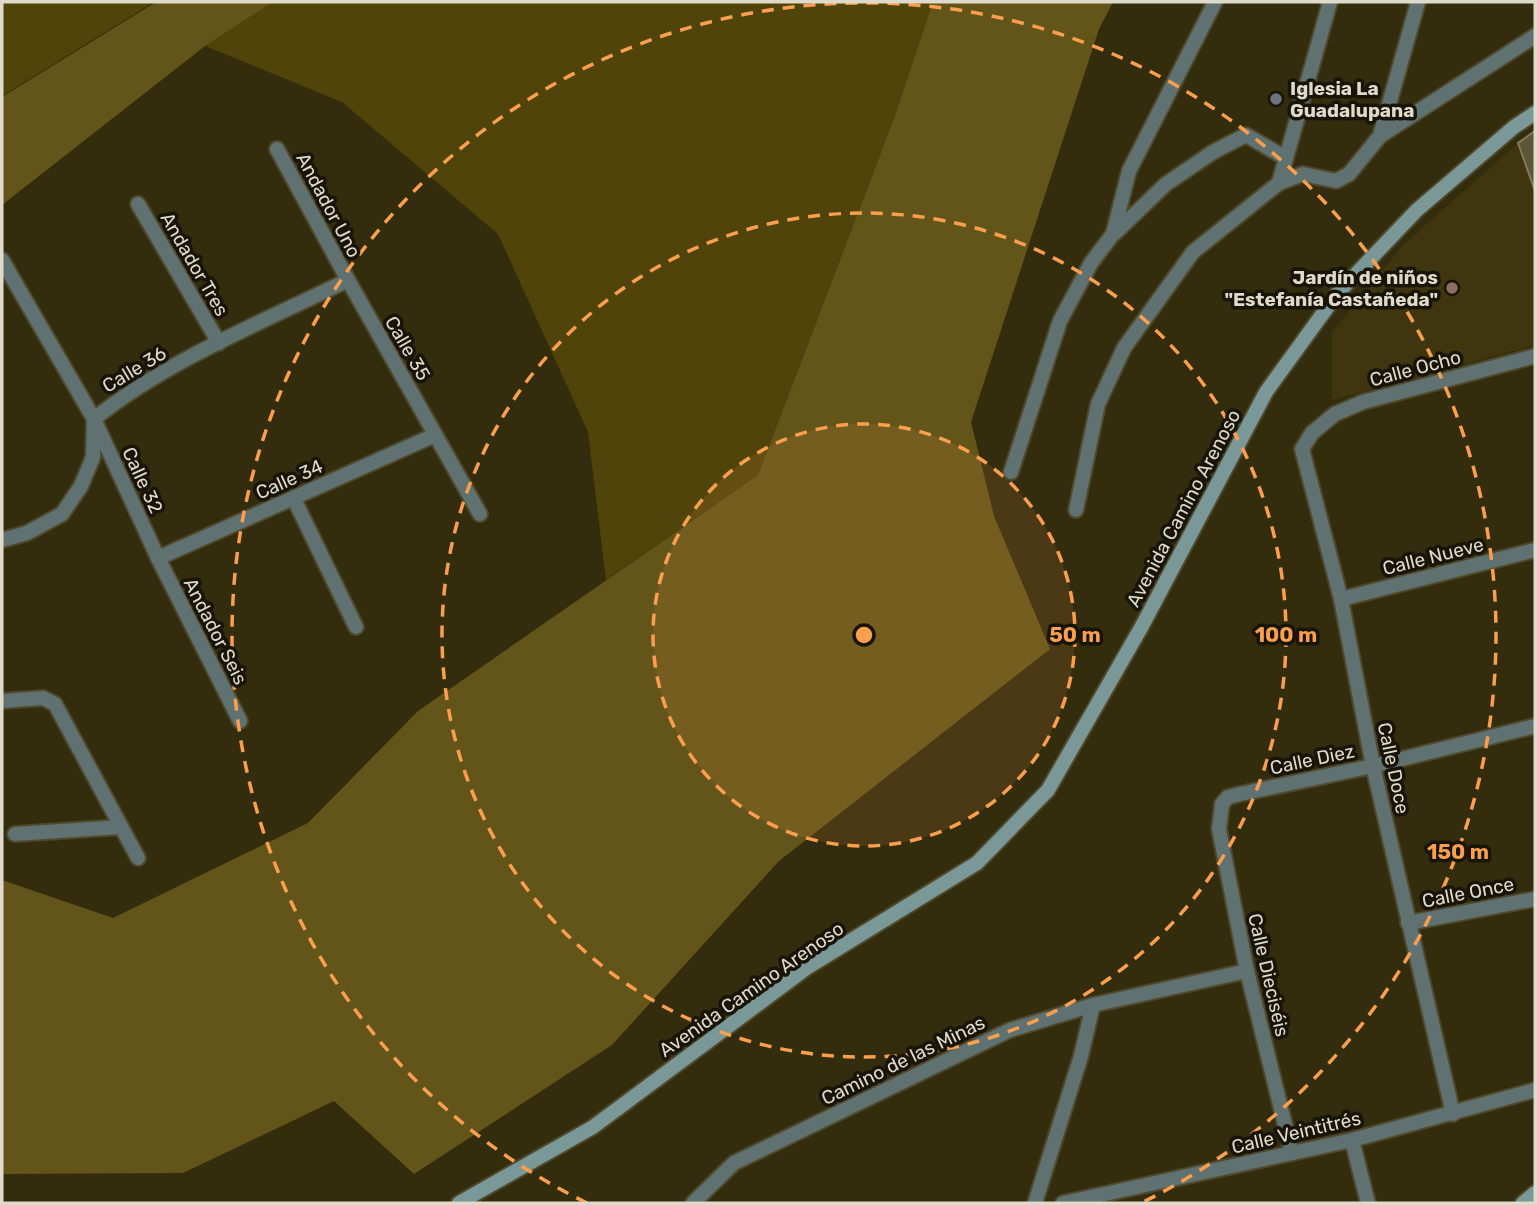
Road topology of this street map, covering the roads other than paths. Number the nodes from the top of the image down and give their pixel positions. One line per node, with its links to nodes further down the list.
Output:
1 (1214, 2): 11 (street)
2 (1330, 2): 8 (street)
3 (1418, 2): 6 (street)
4 (1535, 36): 6 (street)
5 (1535, 113): 45 (main road, Avenida Camino Arenoso)
6 (1380, 136): 9 (street)
7 (277, 149): 13 (street, Andador Uno)
8 (1284, 157): 9 (street); 11 (street)
9 (1279, 183): 21 (street)
10 (138, 204): 14 (street, Andador Tres)
11 (1113, 234): 19 (street)
12 (2, 260): 16 (street, Calle 32)
13 (348, 280): 14 (street, Calle 36); 18 (street, Calle 35)
14 (219, 343): 16 (street, Calle 36)
15 (1535, 356): 17 (street, Calle Ocho)
16 (94, 419): 23 (street, Calle 36); 25 (street, Calle 32)
17 (1312, 433): 26 (street, Calle Doce)
18 (435, 435): 20 (street, Calle 34); 22 (street)
19 (1011, 472)
20 (294, 499): 25 (street, Calle 34); 27 (street)
21 (1076, 510)
22 (480, 514)
23 (2, 540)
24 (1535, 550): 26 (street, Calle Nueve)
25 (158, 558): 29 (street, Andador Seis)
26 (1341, 599): 31 (street, Calle Doce)
27 (356, 627)
28 (2, 701): 33 (street)
29 (240, 721)
30 (1535, 726): 31 (street, Calle Diez)
31 (1374, 766): 32 (street, Calle Diez); 37 (street, Calle Doce)
32 (1222, 804): 38 (street, Calle Dieciséis)
33 (121, 827): 34 (street); 35 (street)
34 (15, 834)
35 (138, 858)
36 (1535, 899): 37 (street, Calle Once)
37 (1408, 923): 41 (street, Calle Doce)
38 (1247, 971): 39 (street, Camino de las Minas); 43 (street, Calle Dieciséis)
39 (1093, 1005): 46 (street, Camino de las Minas); 47 (street)
40 (1535, 1090): 41 (street, Calle Veintitrés)
41 (1453, 1114): 42 (street, Calle Veintitrés)
42 (1352, 1140): 43 (street, Calle Veintitrés); 49 (street)
43 (1292, 1153): 48 (street, Calle Veintitrés)
44 (1535, 1194): 50 (main road)
45 (458, 1203)
46 (693, 1203)
47 (1035, 1203)
48 (1063, 1203)
49 (1368, 1203)
50 (1523, 1203)

